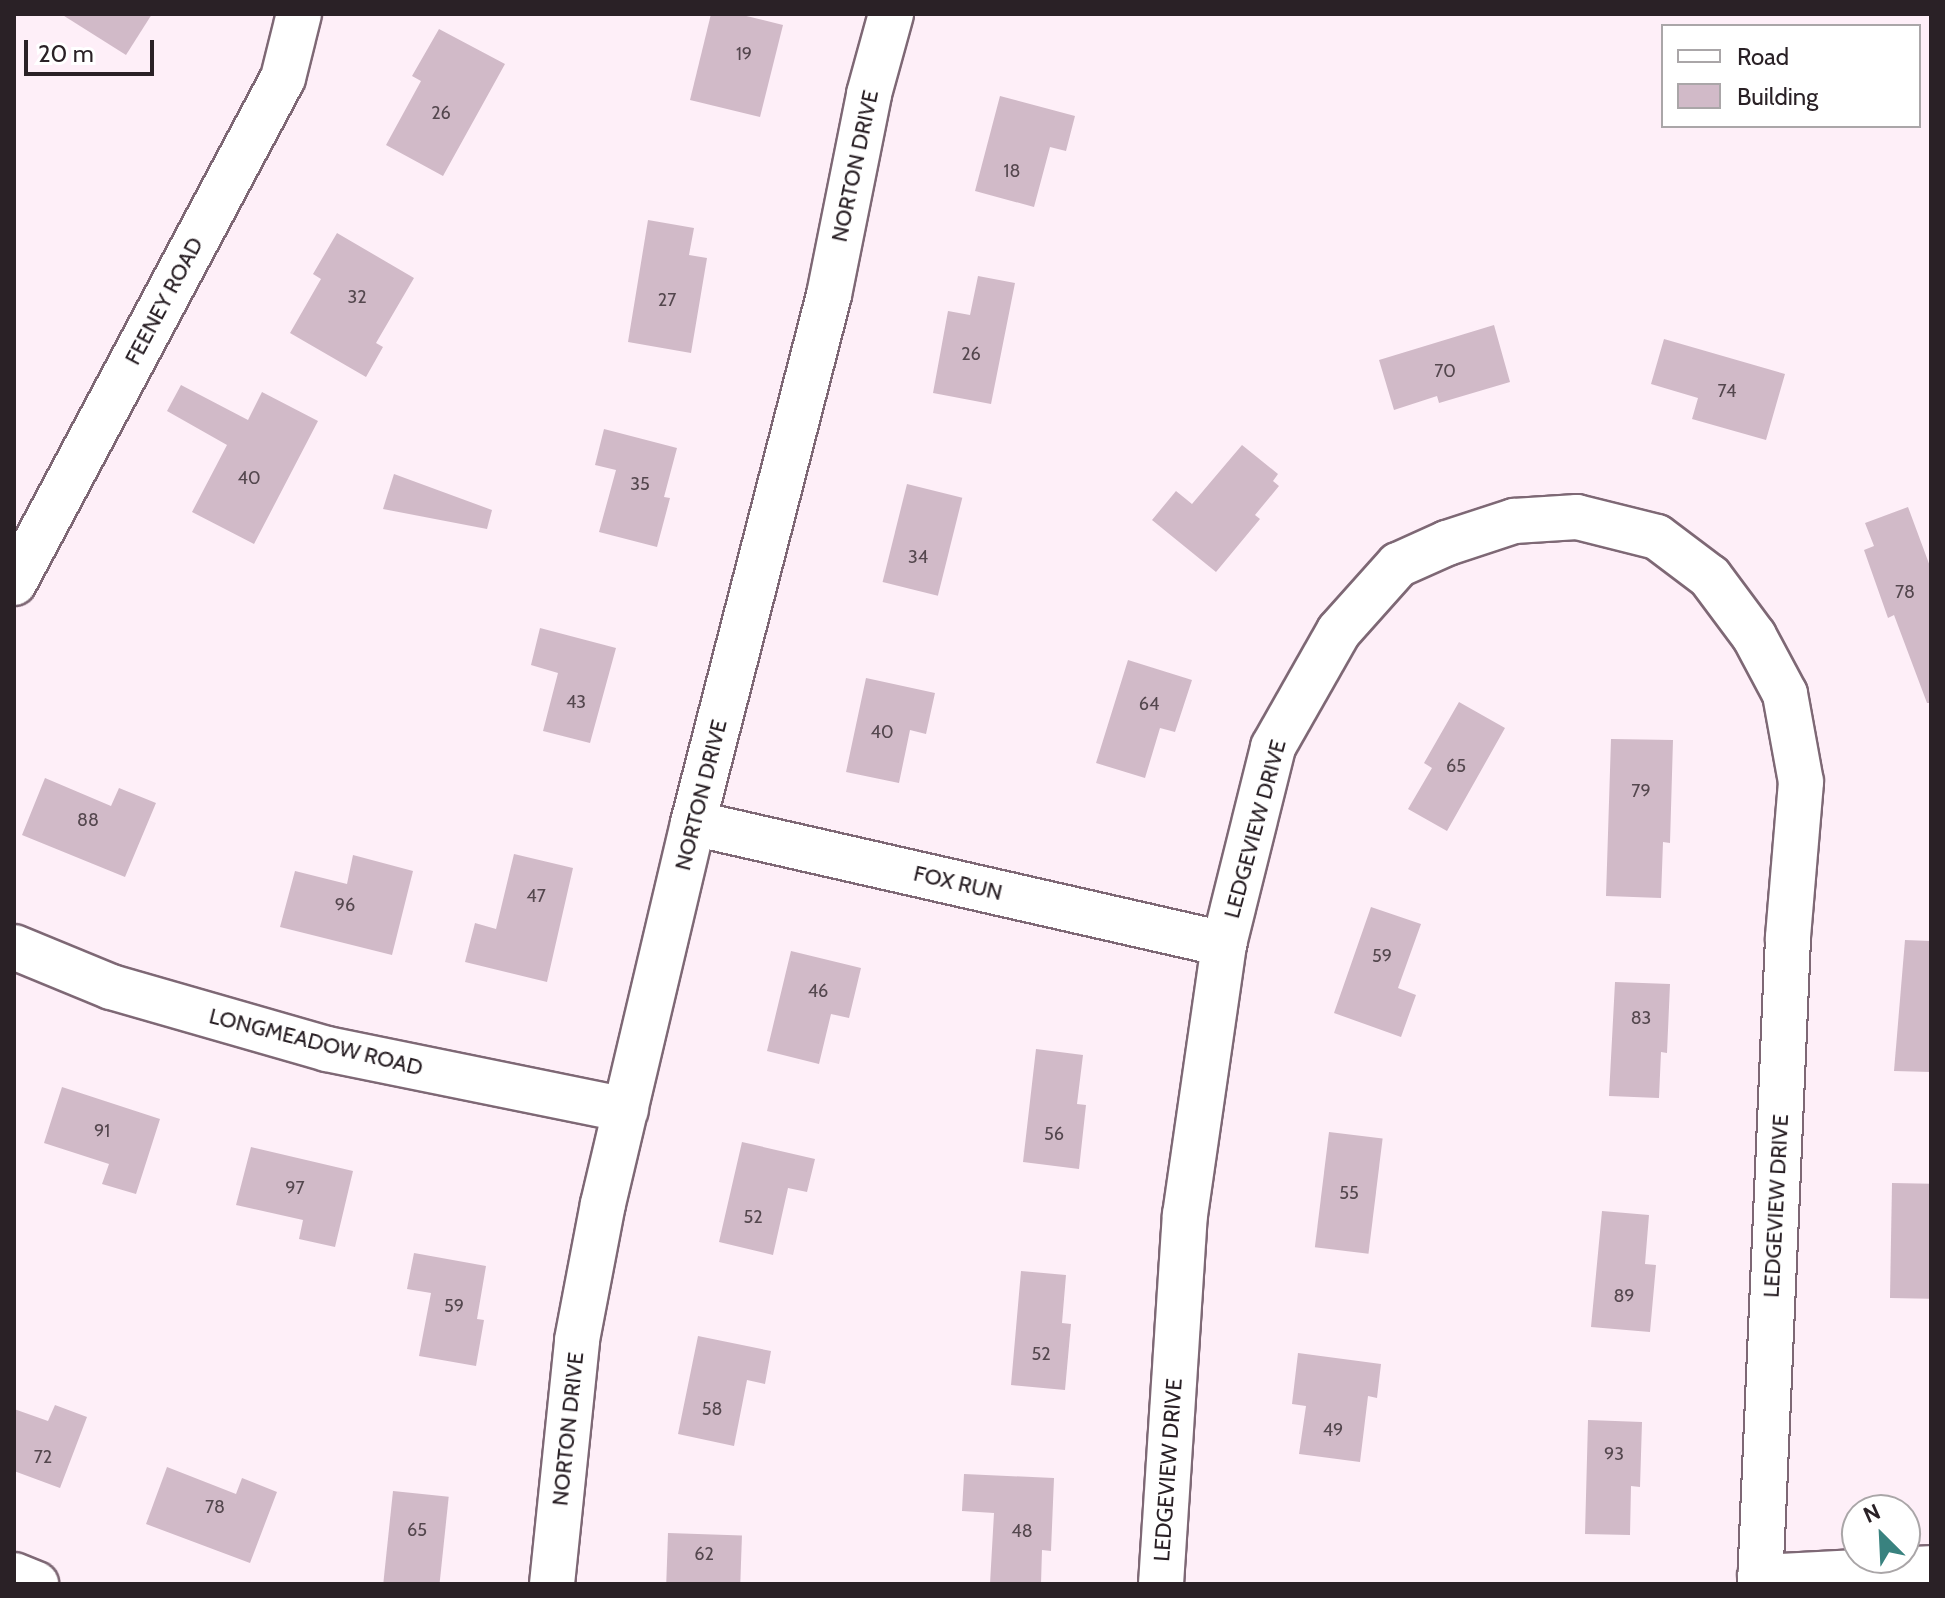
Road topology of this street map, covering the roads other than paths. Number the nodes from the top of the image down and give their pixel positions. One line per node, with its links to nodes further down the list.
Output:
1 (299, 14): 3 (street, FEENEY ROAD)
2 (891, 14): 4 (street, NORTON DRIVE)
3 (14, 583)
4 (693, 823): 5 (street, FOX RUN); 7 (street, NORTON DRIVE)
5 (1224, 944): 10 (street, LEDGEVIEW DRIVE); 13 (street, LEDGEVIEW DRIVE)
6 (14, 947): 7 (street, LONGMEADOW ROAD)
7 (626, 1110): 12 (street, NORTON DRIVE)
8 (1931, 1568): 10 (street)
9 (14, 1575): 11 (street)
10 (1760, 1581)
11 (36, 1584)
12 (552, 1584)
13 (1161, 1584)

